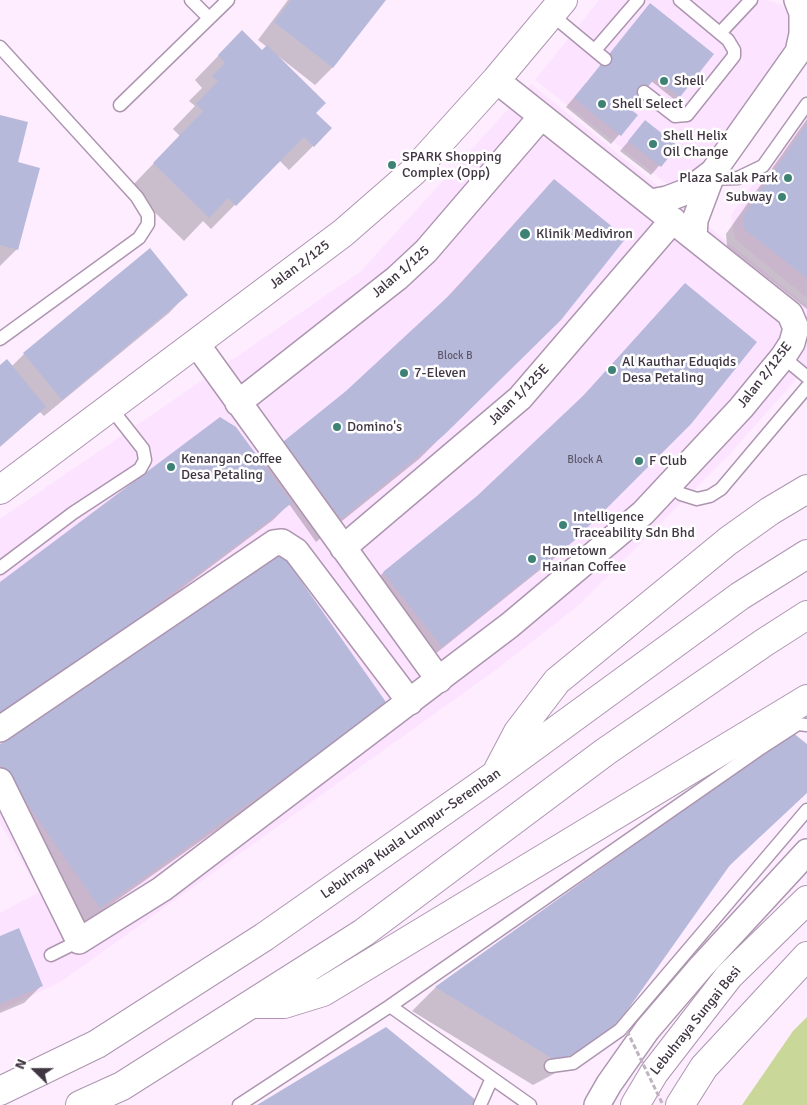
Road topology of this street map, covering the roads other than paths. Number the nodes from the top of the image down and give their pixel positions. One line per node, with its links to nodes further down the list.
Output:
1 (191, 0): 8 (lane)
2 (228, 0): 8 (lane)
3 (638, 0): 12 (lane)
4 (680, 0): 9 (lane)
5 (751, 0): 9 (lane)
6 (797, 0): 11 (street)
7 (561, 4): 12 (lane); 14 (main road, Jalan 2/125)
8 (209, 18): 17 (lane)
9 (720, 33): 15 (lane)
10 (0, 47): 23 (lane)
11 (802, 49): 19 (street)
12 (594, 50): 13 (lane)
13 (605, 59)
14 (496, 80): 18 (street, Jalan 2/125E); 24 (main road, Jalan 2/125)
15 (644, 92)
16 (807, 104): 19 (lane)
17 (120, 105)
18 (542, 117): 20 (street, Jalan 2/125E); 28 (street, Jalan 1/125)
19 (712, 175): 20 (street); 22 (street)
20 (651, 202): 21 (street, Jalan 2/125E)
21 (673, 220): 22 (street, Jalan 2/125E); 33 (street, Jalan 1/125E)
22 (694, 237): 25 (street, Jalan 2/125E)
23 (0, 339)
24 (196, 343): 28 (street); 29 (main road, Jalan 2/125)
25 (783, 357): 26 (lane); 30 (street, Jalan 2/125E)
26 (807, 377)
27 (807, 387): 30 (lane)
28 (238, 403): 33 (street)
29 (110, 407): 32 (main road, Jalan 2/125); 35 (lane)
30 (670, 484): 37 (street, Jalan 2/125E)
31 (807, 489): 42 (main road)
32 (0, 490)
33 (344, 548): 37 (street)
34 (807, 554): 42 (main road, Lebuhraya Kuala Lumpur–Seremban)
35 (0, 568)
36 (807, 615): 50 (main road)
37 (439, 680): 39 (street, Jalan 2/125E)
38 (807, 699): 50 (main road)
39 (410, 702): 41 (street); 47 (street, Jalan 2/125E)
40 (807, 725): 51 (lane)
41 (0, 728)
42 (495, 775): 54 (main road, Lebuhraya Kuala Lumpur–Seremban)
43 (0, 782): 47 (street)
44 (807, 810): 52 (lane)
45 (807, 852): 59 (street)
46 (807, 900): 60 (main road, Lebuhraya Sungai Besi)
47 (79, 941): 48 (lane)
48 (50, 955)
49 (807, 956): 61 (main road)
50 (252, 1004): 55 (main road)
51 (390, 1006): 53 (lane); 56 (lane)
52 (551, 1066)
53 (492, 1078): 57 (lane); 58 (lane)
54 (0, 1091)
55 (80, 1105)
56 (239, 1105)
57 (480, 1105)
58 (530, 1105)
59 (597, 1105)
60 (635, 1105)
61 (680, 1105)

